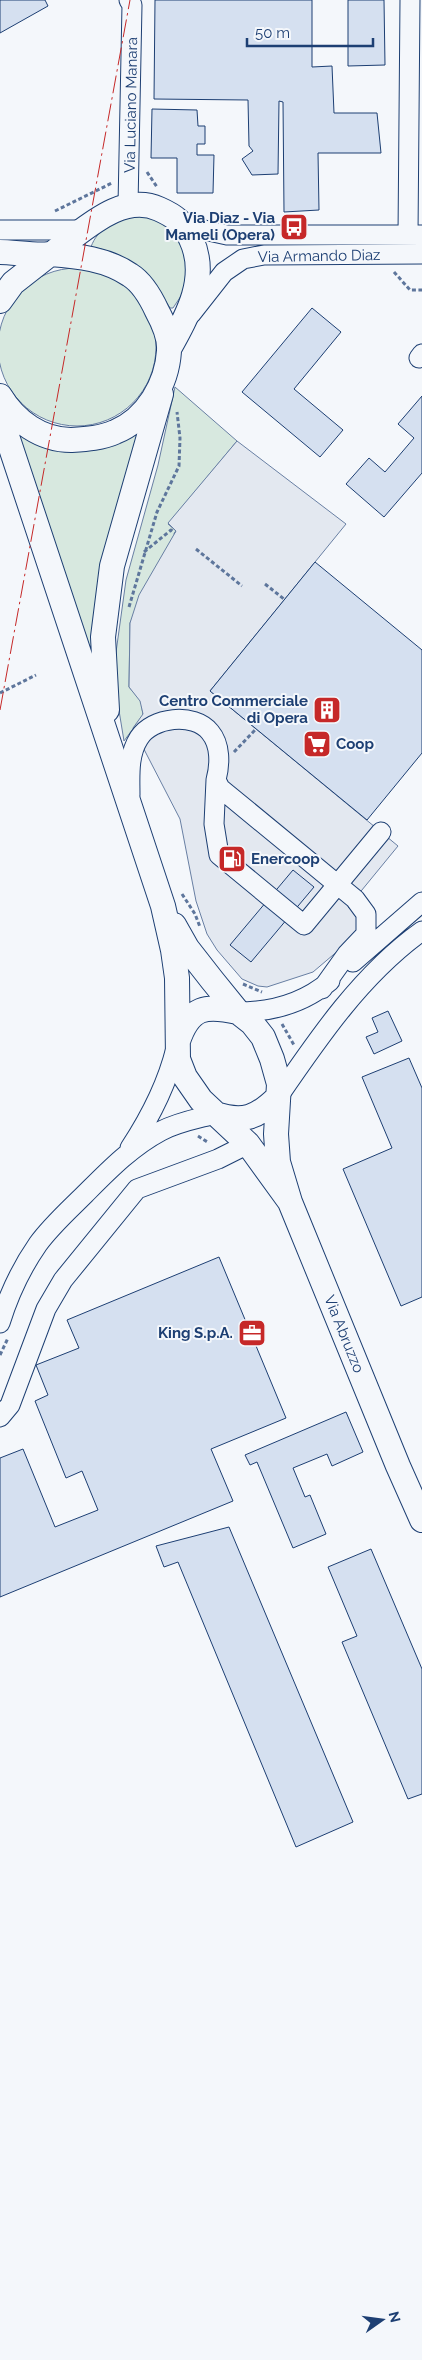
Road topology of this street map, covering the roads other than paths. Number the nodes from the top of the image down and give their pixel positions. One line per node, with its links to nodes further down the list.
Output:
1 (410, 0): 7 (street)
2 (131, 2): 3 (street, Via Luciano Manara)
3 (128, 205): 4 (main road, Via Armando Diaz); 6 (main road, Via Armando Diaz)
4 (186, 226): 7 (street, Via Armando Diaz); 12 (main road, Via Armando Diaz)
5 (0, 230): 6 (street)
6 (82, 230): 9 (main road, Via Armando Diaz)
7 (415, 236)
8 (0, 252): 9 (main road)
9 (50, 254): 11 (main road, Via Armando Diaz); 13 (main road)
10 (422, 254): 12 (street, Via Armando Diaz)
11 (0, 302)
12 (184, 322): 13 (main road, Via Armando Diaz)
13 (169, 349): 14 (main road)
14 (165, 375): 15 (main road); 17 (main road)
15 (0, 396)
16 (0, 415): 17 (main road)
17 (109, 742): 19 (main road)
18 (216, 780): 19 (street); 21 (street); 21 (street)
19 (129, 805): 23 (main road)
20 (381, 832): 21 (street)
21 (336, 884): 25 (street)
22 (422, 902): 25 (street)
23 (163, 906): 26 (main road); 27 (main road)
24 (422, 931): 28 (street)
25 (322, 989): 26 (street)
26 (238, 1012): 27 (main road); 28 (main road)
27 (178, 1042): 29 (main road); 31 (street)
28 (278, 1097): 29 (main road); 32 (main road, Via Abruzzo)
29 (215, 1114): 30 (main road, Via Abruzzo); 31 (street)
30 (248, 1144): 32 (main road, Via Abruzzo); 34 (street)
31 (127, 1154): 33 (street)
32 (290, 1202): 35 (main road, Via Abruzzo)
33 (0, 1323)
34 (0, 1417)
35 (422, 1520)

